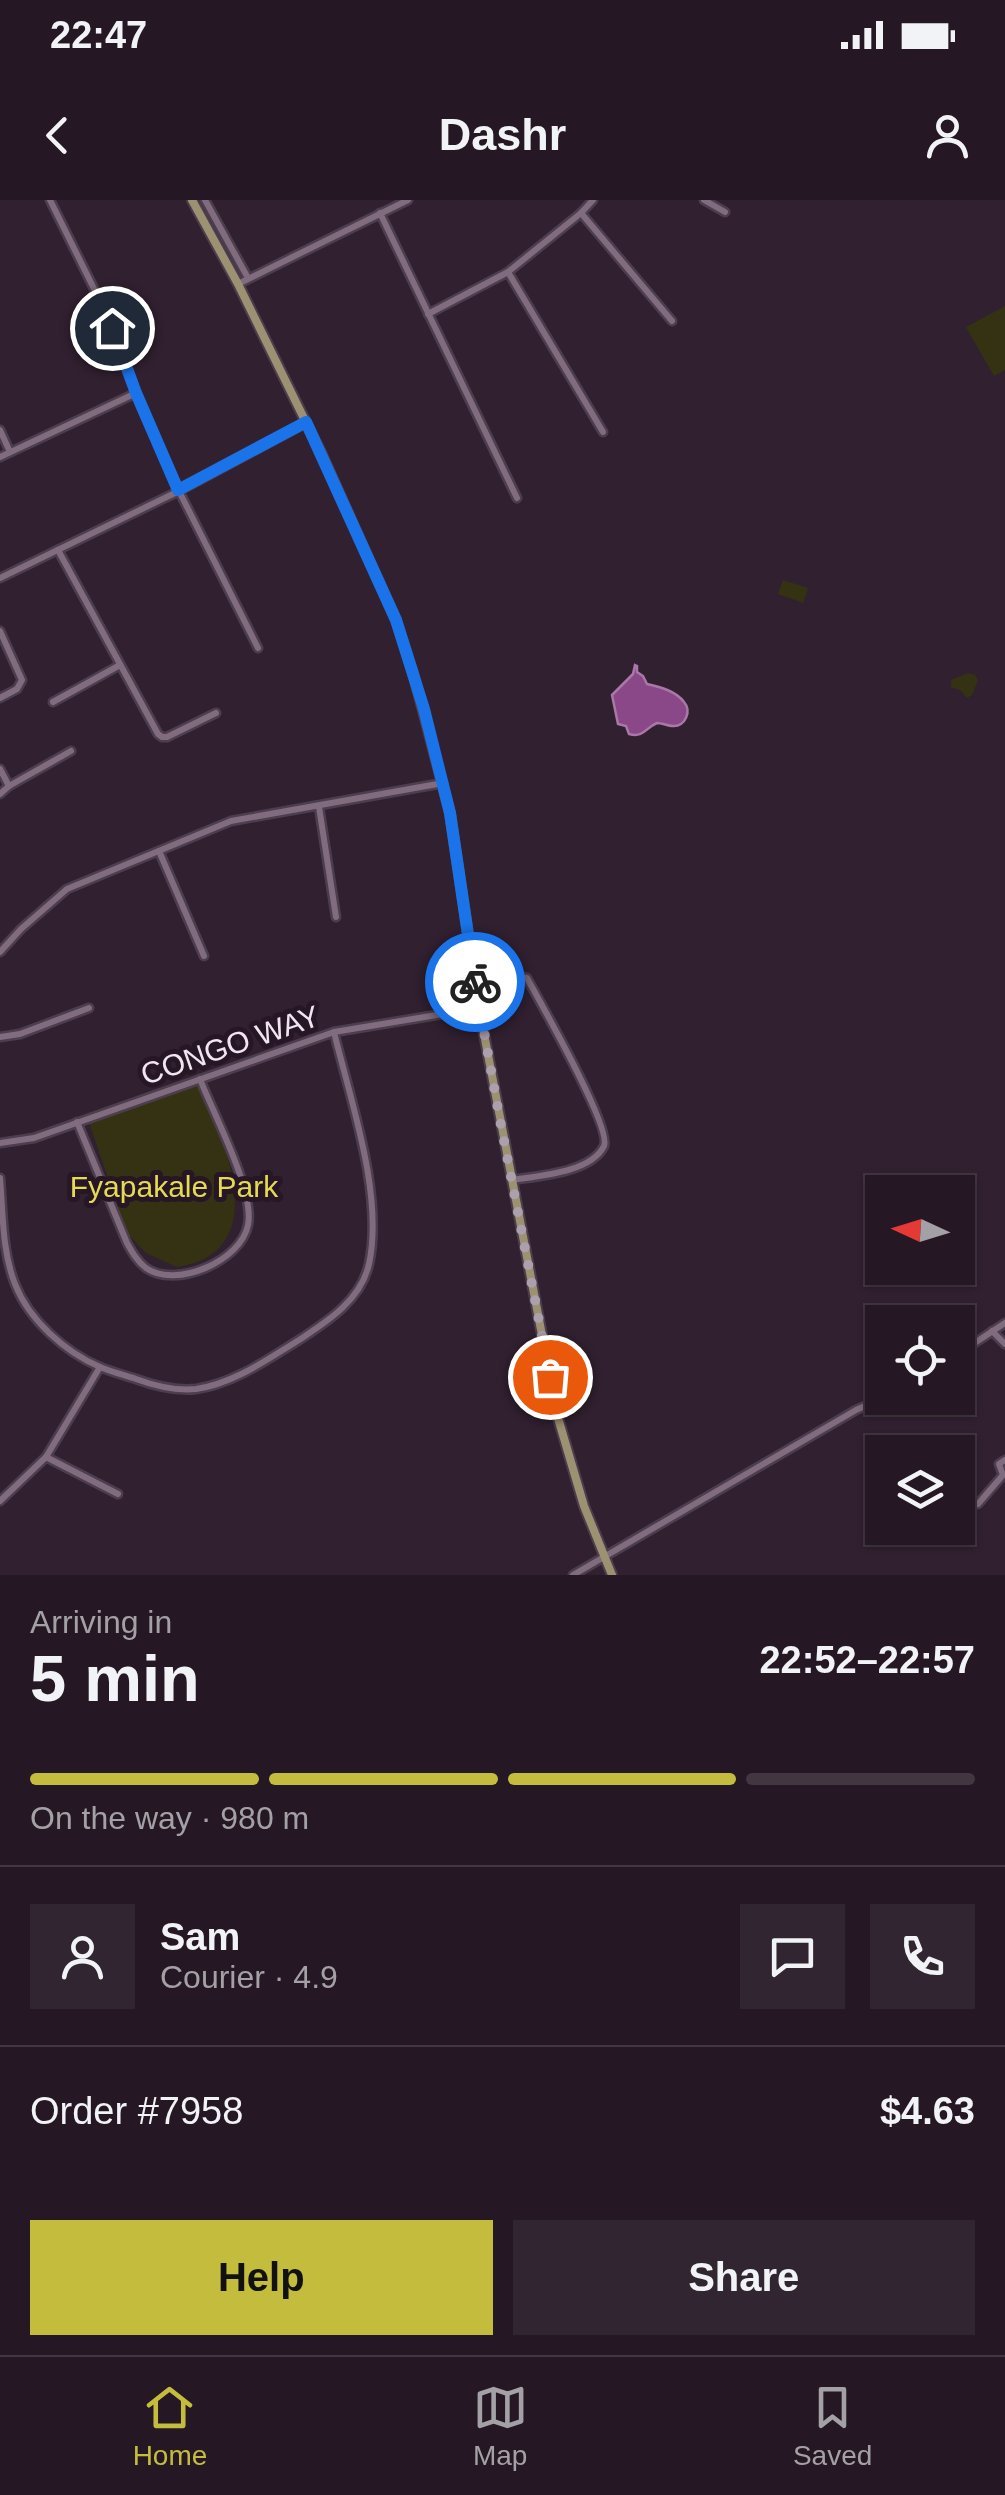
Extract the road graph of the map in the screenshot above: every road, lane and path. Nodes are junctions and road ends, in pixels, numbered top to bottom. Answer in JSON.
{"nodes":[{"id":1,"x":50,"y":200,"type":"edge"},
{"id":2,"x":192,"y":200,"type":"edge"},
{"id":3,"x":205,"y":200,"type":"edge"},
{"id":4,"x":408,"y":200,"type":"edge"},
{"id":5,"x":593,"y":200,"type":"edge"},
{"id":6,"x":704,"y":200,"type":"edge"},
{"id":7,"x":725,"y":212,"type":"dead end"},
{"id":8,"x":380,"y":213,"type":"junction"},
{"id":9,"x":581,"y":214,"type":"junction"},
{"id":10,"x":508,"y":272,"type":"junction"},
{"id":11,"x":248,"y":278,"type":"junction"},
{"id":12,"x":238,"y":284,"type":"junction"},
{"id":13,"x":428,"y":314,"type":"junction"},
{"id":14,"x":672,"y":321,"type":"dead end"},
{"id":15,"x":136,"y":393,"type":"junction"},
{"id":16,"x":306,"y":422,"type":"junction"},
{"id":17,"x":0,"y":430,"type":"edge"},
{"id":18,"x":603,"y":432,"type":"dead end"},
{"id":19,"x":10,"y":452,"type":"junction"},
{"id":20,"x":0,"y":457,"type":"edge"},
{"id":21,"x":178,"y":490,"type":"junction"},
{"id":22,"x":517,"y":498,"type":"dead end"},
{"id":23,"x":58,"y":550,"type":"junction"},
{"id":24,"x":0,"y":578,"type":"edge"},
{"id":25,"x":0,"y":631,"type":"edge"},
{"id":26,"x":258,"y":648,"type":"dead end"},
{"id":27,"x":120,"y":664,"type":"junction"},
{"id":28,"x":0,"y":698,"type":"edge"},
{"id":29,"x":53,"y":702,"type":"dead end"},
{"id":30,"x":216,"y":713,"type":"dead end"},
{"id":31,"x":71,"y":751,"type":"dead end"},
{"id":32,"x":0,"y":770,"type":"edge"},
{"id":33,"x":444,"y":783,"type":"junction"},
{"id":34,"x":10,"y":786,"type":"junction"},
{"id":35,"x":0,"y":794,"type":"edge"},
{"id":36,"x":320,"y":806,"type":"junction"},
{"id":37,"x":159,"y":851,"type":"junction"},
{"id":38,"x":336,"y":916,"type":"dead end"},
{"id":39,"x":0,"y":952,"type":"edge"},
{"id":40,"x":204,"y":956,"type":"dead end"},
{"id":41,"x":475,"y":980,"type":"junction"},
{"id":42,"x":89,"y":1008,"type":"dead end"},
{"id":43,"x":479,"y":1008,"type":"junction"},
{"id":44,"x":334,"y":1032,"type":"junction"},
{"id":45,"x":0,"y":1037,"type":"edge"},
{"id":46,"x":200,"y":1078,"type":"junction"},
{"id":47,"x":77,"y":1122,"type":"junction"},
{"id":48,"x":0,"y":1143,"type":"edge"},
{"id":49,"x":0,"y":1178,"type":"edge"},
{"id":50,"x":512,"y":1180,"type":"junction"},
{"id":51,"x":1005,"y":1324,"type":"edge"},
{"id":52,"x":992,"y":1331,"type":"junction"},
{"id":53,"x":975,"y":1342,"type":"edge"},
{"id":54,"x":1005,"y":1344,"type":"edge"},
{"id":55,"x":100,"y":1367,"type":"junction"},
{"id":56,"x":865,"y":1406,"type":"edge"},
{"id":57,"x":46,"y":1457,"type":"junction"},
{"id":58,"x":1005,"y":1460,"type":"edge"},
{"id":59,"x":118,"y":1494,"type":"dead end"},
{"id":60,"x":0,"y":1501,"type":"edge"},
{"id":61,"x":978,"y":1504,"type":"dead end"},
{"id":62,"x":604,"y":1558,"type":"junction"},
{"id":63,"x":573,"y":1575,"type":"edge"},
{"id":64,"x":612,"y":1575,"type":"edge"}],
"edges":[{"from":1,"to":15,"type":"street"},
{"from":2,"to":12,"type":"main road"},
{"from":3,"to":11,"type":"street"},
{"from":4,"to":8,"type":"street"},
{"from":5,"to":9,"type":"street"},
{"from":6,"to":7,"type":"street"},
{"from":8,"to":11,"type":"street"},
{"from":8,"to":13,"type":"street"},
{"from":9,"to":10,"type":"street"},
{"from":9,"to":14,"type":"street"},
{"from":10,"to":13,"type":"street"},
{"from":10,"to":18,"type":"street"},
{"from":11,"to":12,"type":"street"},
{"from":12,"to":16,"type":"main road"},
{"from":13,"to":22,"type":"street"},
{"from":15,"to":19,"type":"street"},
{"from":15,"to":21,"type":"street"},
{"from":16,"to":21,"type":"street"},
{"from":16,"to":33,"type":"main road"},
{"from":17,"to":19,"type":"street"},
{"from":19,"to":20,"type":"street"},
{"from":21,"to":23,"type":"street"},
{"from":21,"to":26,"type":"street"},
{"from":23,"to":24,"type":"street"},
{"from":23,"to":27,"type":"street"},
{"from":25,"to":28,"type":"street"},
{"from":27,"to":29,"type":"street"},
{"from":27,"to":30,"type":"street"},
{"from":31,"to":34,"type":"street"},
{"from":32,"to":34,"type":"street"},
{"from":33,"to":36,"type":"street"},
{"from":33,"to":41,"type":"main road"},
{"from":34,"to":35,"type":"street"},
{"from":36,"to":37,"type":"street"},
{"from":36,"to":38,"type":"street"},
{"from":37,"to":39,"type":"street"},
{"from":37,"to":40,"type":"street"},
{"from":41,"to":43,"type":"main road"},
{"from":41,"to":50,"type":"street"},
{"from":42,"to":45,"type":"street"},
{"from":43,"to":44,"type":"street","name":"CONGO WAY"},
{"from":43,"to":50,"type":"main road"},
{"from":44,"to":46,"type":"street","name":"CONGO WAY"},
{"from":44,"to":55,"type":"street"},
{"from":46,"to":47,"type":"street","name":"CONGO WAY"},
{"from":46,"to":47,"type":"street"},
{"from":47,"to":48,"type":"street","name":"CONGO WAY"},
{"from":49,"to":55,"type":"street"},
{"from":50,"to":62,"type":"main road"},
{"from":51,"to":52,"type":"street"},
{"from":52,"to":53,"type":"street"},
{"from":52,"to":54,"type":"street"},
{"from":55,"to":57,"type":"street"},
{"from":56,"to":62,"type":"street"},
{"from":57,"to":59,"type":"street"},
{"from":57,"to":60,"type":"street"},
{"from":58,"to":61,"type":"street"},
{"from":62,"to":63,"type":"street"},
{"from":62,"to":64,"type":"main road"}]}
